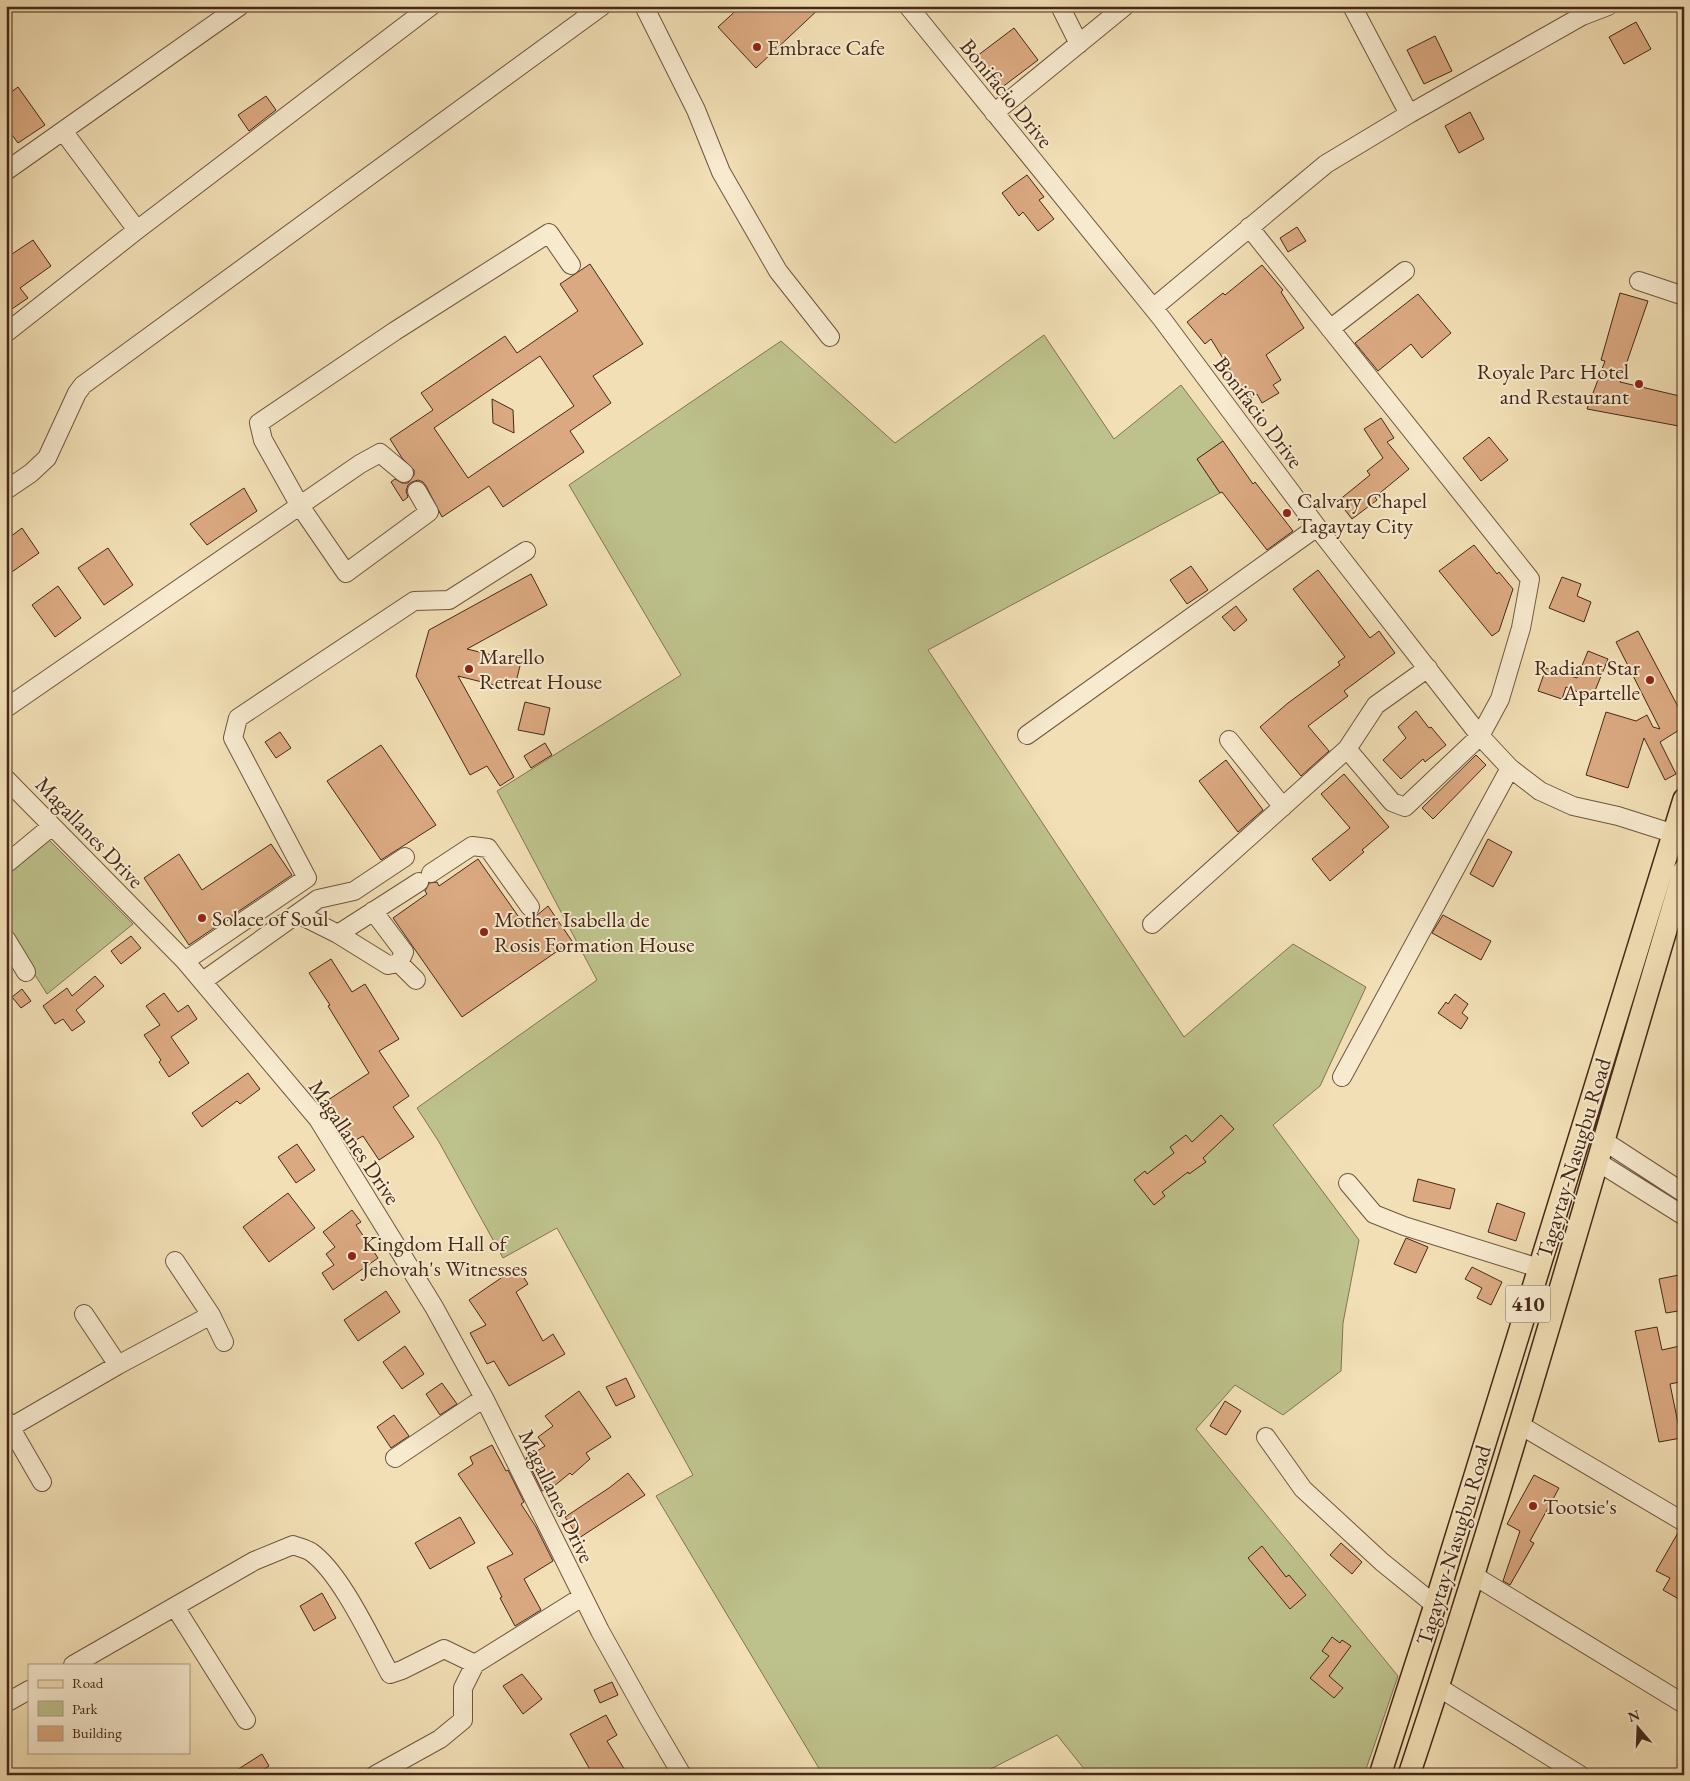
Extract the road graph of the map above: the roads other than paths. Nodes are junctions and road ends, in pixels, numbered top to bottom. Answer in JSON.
{"nodes":[{"id":1,"x":240,"y":6,"type":"edge"},
{"id":2,"x":432,"y":6,"type":"edge"},
{"id":3,"x":602,"y":6,"type":"edge"},
{"id":4,"x":644,"y":6,"type":"edge"},
{"id":5,"x":908,"y":6,"type":"edge"},
{"id":6,"x":1060,"y":6,"type":"edge"},
{"id":7,"x":1125,"y":6,"type":"edge"},
{"id":8,"x":1352,"y":6,"type":"edge"},
{"id":9,"x":1608,"y":6,"type":"edge"},
{"id":10,"x":1079,"y":44,"type":"junction"},
{"id":11,"x":994,"y":114,"type":"junction"},
{"id":12,"x":1409,"y":114,"type":"junction"},
{"id":13,"x":63,"y":131,"type":"junction"},
{"id":14,"x":6,"y":171,"type":"edge"},
{"id":15,"x":1249,"y":227,"type":"junction"},
{"id":16,"x":137,"y":230,"type":"junction"},
{"id":17,"x":571,"y":266,"type":"dead end"},
{"id":18,"x":1405,"y":271,"type":"dead end"},
{"id":19,"x":1639,"y":281,"type":"dead end"},
{"id":20,"x":1684,"y":296,"type":"edge"},
{"id":21,"x":1152,"y":308,"type":"junction"},
{"id":22,"x":1330,"y":329,"type":"junction"},
{"id":23,"x":6,"y":333,"type":"edge"},
{"id":24,"x":830,"y":337,"type":"dead end"},
{"id":25,"x":404,"y":473,"type":"dead end"},
{"id":26,"x":6,"y":490,"type":"edge"},
{"id":27,"x":416,"y":491,"type":"dead end"},
{"id":28,"x":300,"y":506,"type":"junction"},
{"id":29,"x":1317,"y":527,"type":"junction"},
{"id":30,"x":526,"y":551,"type":"dead end"},
{"id":31,"x":1428,"y":668,"type":"junction"},
{"id":32,"x":6,"y":708,"type":"edge"},
{"id":33,"x":1027,"y":736,"type":"dead end"},
{"id":34,"x":1480,"y":736,"type":"junction"},
{"id":35,"x":1229,"y":740,"type":"dead end"},
{"id":36,"x":1347,"y":749,"type":"junction"},
{"id":37,"x":1510,"y":768,"type":"junction"},
{"id":38,"x":6,"y":779,"type":"edge"},
{"id":39,"x":1684,"y":799,"type":"edge"},
{"id":40,"x":1283,"y":807,"type":"junction"},
{"id":41,"x":52,"y":826,"type":"junction"},
{"id":42,"x":1678,"y":835,"type":"edge"},
{"id":43,"x":404,"y":858,"type":"dead end"},
{"id":44,"x":6,"y":864,"type":"edge"},
{"id":45,"x":1684,"y":870,"type":"edge"},
{"id":46,"x":530,"y":907,"type":"dead end"},
{"id":47,"x":374,"y":912,"type":"junction"},
{"id":48,"x":298,"y":914,"type":"junction"},
{"id":49,"x":1152,"y":924,"type":"dead end"},
{"id":50,"x":338,"y":934,"type":"junction"},
{"id":51,"x":6,"y":939,"type":"edge"},
{"id":52,"x":185,"y":961,"type":"junction"},
{"id":53,"x":399,"y":963,"type":"junction"},
{"id":54,"x":26,"y":972,"type":"dead end"},
{"id":55,"x":416,"y":980,"type":"dead end"},
{"id":56,"x":203,"y":981,"type":"junction"},
{"id":57,"x":1342,"y":1077,"type":"dead end"},
{"id":58,"x":1604,"y":1141,"type":"junction"},
{"id":59,"x":1598,"y":1162,"type":"junction"},
{"id":60,"x":1348,"y":1183,"type":"dead end"},
{"id":61,"x":1684,"y":1193,"type":"edge"},
{"id":62,"x":1684,"y":1216,"type":"edge"},
{"id":63,"x":175,"y":1261,"type":"dead end"},
{"id":64,"x":1539,"y":1268,"type":"junction"},
{"id":65,"x":84,"y":1314,"type":"dead end"},
{"id":66,"x":211,"y":1315,"type":"junction"},
{"id":67,"x":224,"y":1342,"type":"dead end"},
{"id":68,"x":118,"y":1365,"type":"junction"},
{"id":69,"x":484,"y":1398,"type":"junction"},
{"id":70,"x":1520,"y":1425,"type":"junction"},
{"id":71,"x":8,"y":1426,"type":"edge"},
{"id":72,"x":1266,"y":1437,"type":"dead end"},
{"id":73,"x":394,"y":1458,"type":"dead end"},
{"id":74,"x":42,"y":1482,"type":"dead end"},
{"id":75,"x":1684,"y":1522,"type":"edge"},
{"id":76,"x":1473,"y":1574,"type":"junction"},
{"id":77,"x":582,"y":1598,"type":"junction"},
{"id":78,"x":1435,"y":1605,"type":"junction"},
{"id":79,"x":175,"y":1606,"type":"junction"},
{"id":80,"x":75,"y":1664,"type":"edge"},
{"id":81,"x":475,"y":1664,"type":"junction"},
{"id":82,"x":1438,"y":1687,"type":"junction"},
{"id":83,"x":28,"y":1691,"type":"edge"},
{"id":84,"x":6,"y":1703,"type":"edge"},
{"id":85,"x":1684,"y":1704,"type":"edge"},
{"id":86,"x":246,"y":1720,"type":"dead end"},
{"id":87,"x":375,"y":1775,"type":"edge"},
{"id":88,"x":682,"y":1775,"type":"edge"},
{"id":89,"x":1380,"y":1775,"type":"edge"},
{"id":90,"x":1409,"y":1775,"type":"edge"},
{"id":91,"x":1580,"y":1775,"type":"edge"}],
"edges":[{"from":1,"to":13,"type":"street"},
{"from":2,"to":16,"type":"street"},
{"from":3,"to":26,"type":"street"},
{"from":4,"to":24,"type":"street"},
{"from":5,"to":11,"type":"street","name":"Bonifacio Drive"},
{"from":6,"to":10,"type":"street"},
{"from":7,"to":10,"type":"street"},
{"from":8,"to":12,"type":"street"},
{"from":9,"to":12,"type":"street"},
{"from":10,"to":11,"type":"street"},
{"from":11,"to":21,"type":"street","name":"Bonifacio Drive"},
{"from":12,"to":15,"type":"street"},
{"from":13,"to":14,"type":"street"},
{"from":13,"to":16,"type":"street"},
{"from":15,"to":21,"type":"street"},
{"from":15,"to":22,"type":"street"},
{"from":16,"to":23,"type":"street"},
{"from":17,"to":28,"type":"street"},
{"from":18,"to":22,"type":"street"},
{"from":19,"to":20,"type":"street"},
{"from":21,"to":29,"type":"street","name":"Bonifacio Drive"},
{"from":22,"to":34,"type":"street"},
{"from":25,"to":28,"type":"street"},
{"from":27,"to":28,"type":"street"},
{"from":28,"to":32,"type":"street"},
{"from":29,"to":31,"type":"street","name":"Bonifacio Drive"},
{"from":29,"to":33,"type":"street"},
{"from":30,"to":52,"type":"street"},
{"from":31,"to":34,"type":"street","name":"Bonifacio Drive"},
{"from":31,"to":36,"type":"street"},
{"from":34,"to":36,"type":"street"},
{"from":34,"to":37,"type":"street","name":"Bonifacio Drive"},
{"from":35,"to":40,"type":"street"},
{"from":36,"to":40,"type":"street"},
{"from":37,"to":42,"type":"street","name":"Bonifacio Drive"},
{"from":37,"to":57,"type":"street"},
{"from":38,"to":41,"type":"street","name":"Magallanes Drive"},
{"from":39,"to":42,"type":"main road","name":"Tagaytay-Nasugbu Road","number":"410"},
{"from":40,"to":49,"type":"street"},
{"from":41,"to":44,"type":"street"},
{"from":41,"to":52,"type":"street","name":"Magallanes Drive"},
{"from":42,"to":64,"type":"main road","name":"Tagaytay-Nasugbu Road","number":"410"},
{"from":43,"to":48,"type":"street"},
{"from":45,"to":58,"type":"main road","name":"Tagaytay-Nasugbu Road","number":"410"},
{"from":46,"to":47,"type":"street"},
{"from":47,"to":50,"type":"street"},
{"from":47,"to":53,"type":"street"},
{"from":48,"to":50,"type":"street"},
{"from":48,"to":56,"type":"street"},
{"from":50,"to":53,"type":"street"},
{"from":51,"to":54,"type":"street"},
{"from":52,"to":56,"type":"street","name":"Magallanes Drive"},
{"from":53,"to":55,"type":"street"},
{"from":56,"to":69,"type":"street","name":"Magallanes Drive"},
{"from":58,"to":59,"type":"main road","name":"Tagaytay-Nasugbu Road","number":"410"},
{"from":58,"to":61,"type":"street"},
{"from":59,"to":62,"type":"street"},
{"from":59,"to":70,"type":"main road","name":"Tagaytay-Nasugbu Road","number":"410"},
{"from":60,"to":64,"type":"street"},
{"from":63,"to":66,"type":"street"},
{"from":64,"to":78,"type":"main road","name":"Tagaytay-Nasugbu Road","number":"410"},
{"from":65,"to":68,"type":"street"},
{"from":66,"to":67,"type":"street"},
{"from":66,"to":68,"type":"street"},
{"from":68,"to":71,"type":"street"},
{"from":69,"to":73,"type":"street"},
{"from":69,"to":77,"type":"street","name":"Magallanes Drive"},
{"from":70,"to":75,"type":"street"},
{"from":70,"to":76,"type":"main road","name":"Tagaytay-Nasugbu Road","number":"410"},
{"from":71,"to":74,"type":"street"},
{"from":72,"to":78,"type":"street"},
{"from":76,"to":82,"type":"main road","name":"Tagaytay-Nasugbu Road","number":"410"},
{"from":76,"to":85,"type":"street"},
{"from":77,"to":81,"type":"street"},
{"from":77,"to":88,"type":"street","name":"Magallanes Drive"},
{"from":78,"to":89,"type":"main road","name":"Tagaytay-Nasugbu Road","number":"410"},
{"from":79,"to":80,"type":"street"},
{"from":79,"to":81,"type":"street"},
{"from":79,"to":86,"type":"street"},
{"from":81,"to":87,"type":"street"},
{"from":82,"to":90,"type":"main road","name":"Tagaytay-Nasugbu Road","number":"410"},
{"from":82,"to":91,"type":"street"},
{"from":83,"to":84,"type":"street"}]}
